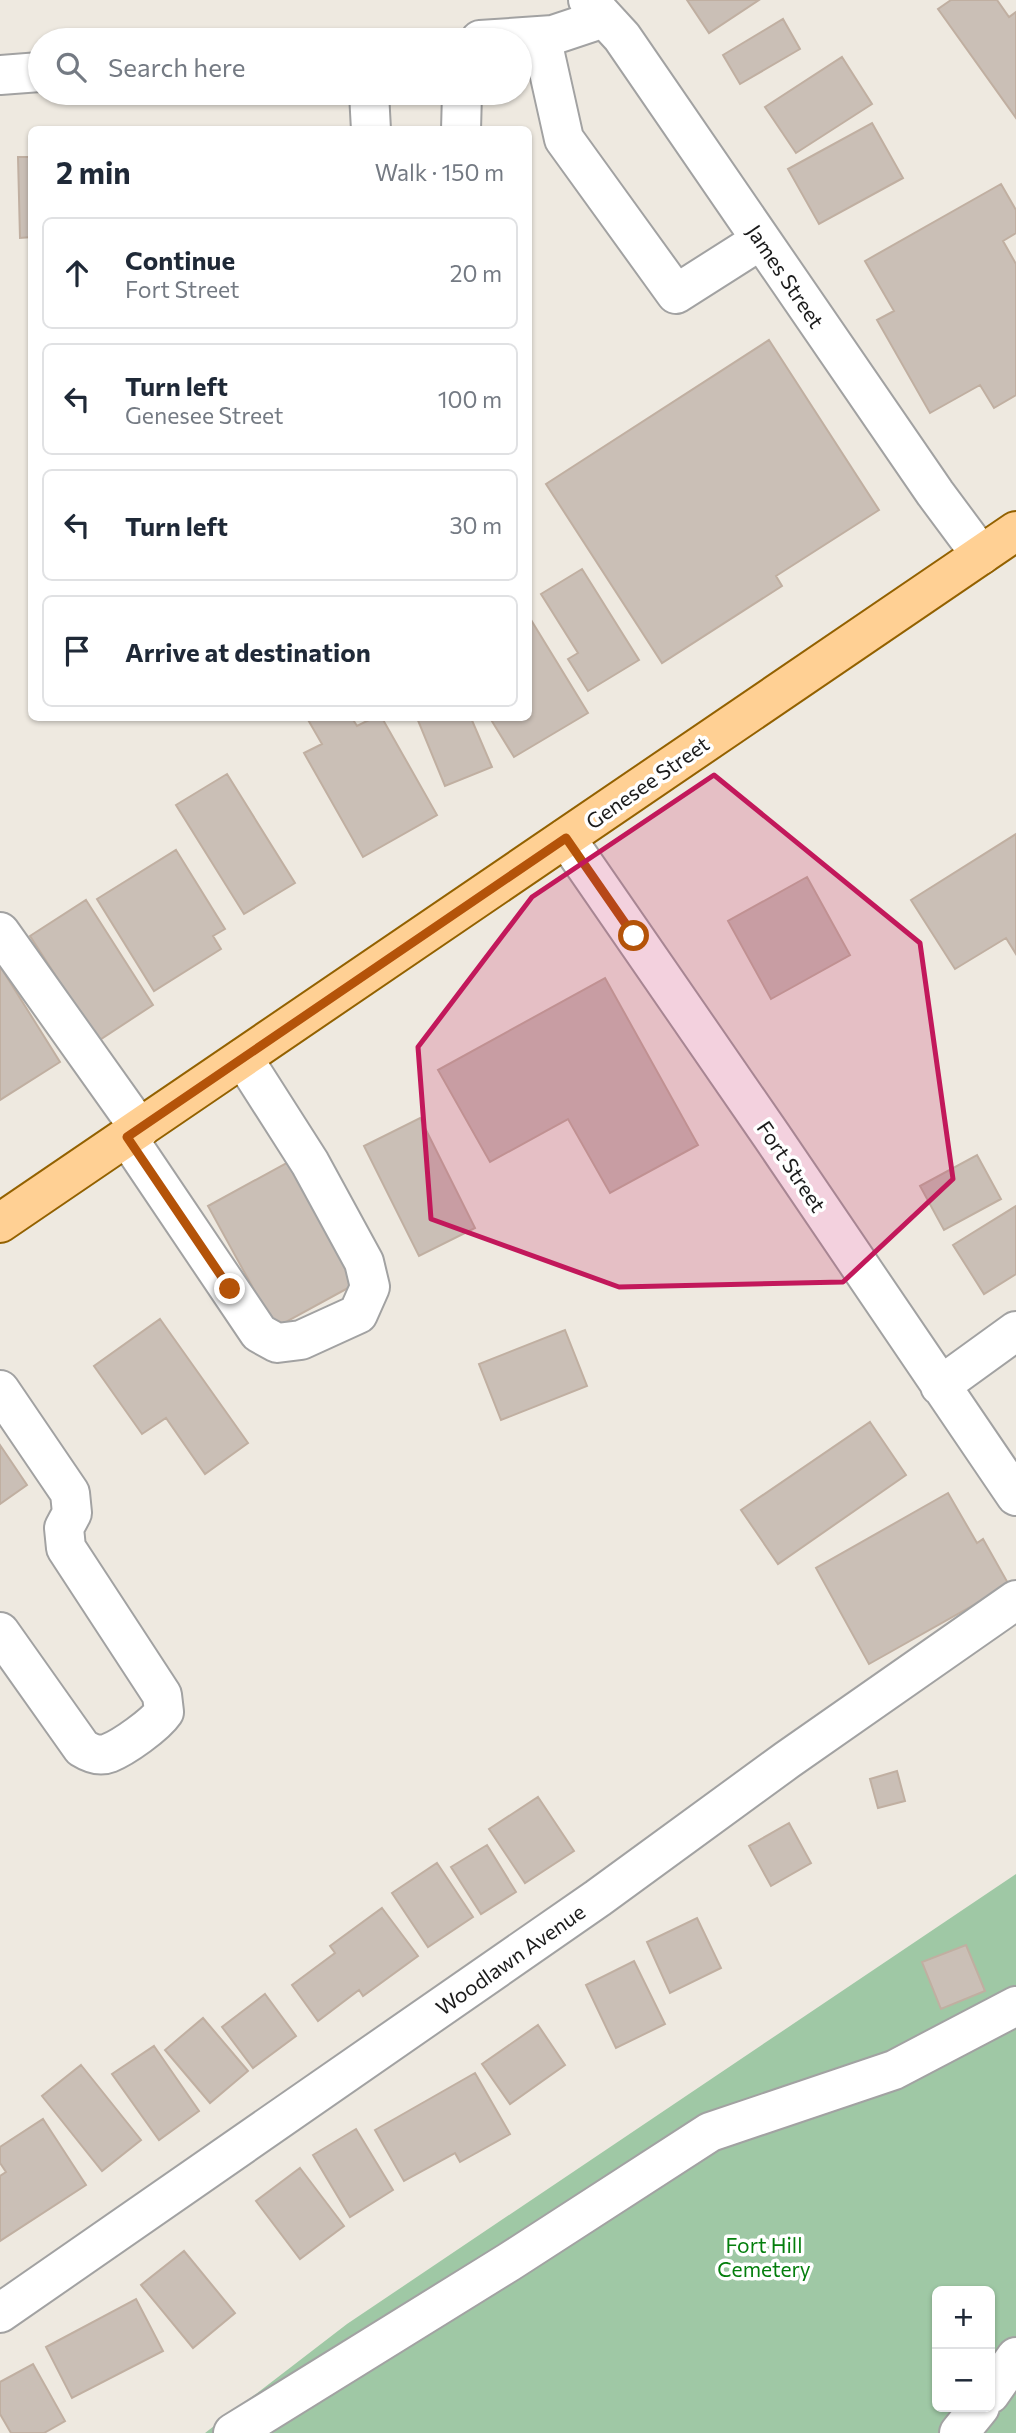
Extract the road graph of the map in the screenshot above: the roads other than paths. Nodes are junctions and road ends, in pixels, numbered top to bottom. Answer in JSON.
{"nodes":[{"id":1,"x":596,"y":9,"type":"edge"},
{"id":2,"x":541,"y":36,"type":"junction"},
{"id":3,"x":532,"y":37,"type":"edge"},
{"id":4,"x":28,"y":73,"type":"edge"},
{"id":5,"x":0,"y":75,"type":"edge"},
{"id":6,"x":370,"y":105,"type":"edge"},
{"id":7,"x":462,"y":105,"type":"edge"},
{"id":8,"x":371,"y":126,"type":"edge"},
{"id":9,"x":461,"y":126,"type":"edge"},
{"id":10,"x":761,"y":240,"type":"junction"},
{"id":11,"x":1016,"y":531,"type":"edge"},
{"id":12,"x":981,"y":555,"type":"junction"},
{"id":13,"x":566,"y":838,"type":"junction"},
{"id":14,"x":0,"y":932,"type":"edge"},
{"id":15,"x":243,"y":1058,"type":"junction"},
{"id":16,"x":133,"y":1133,"type":"junction"},
{"id":17,"x":0,"y":1223,"type":"edge"},
{"id":18,"x":1016,"y":1331,"type":"edge"},
{"id":19,"x":940,"y":1386,"type":"junction"},
{"id":20,"x":0,"y":1390,"type":"edge"},
{"id":21,"x":1016,"y":1496,"type":"edge"},
{"id":22,"x":1016,"y":1600,"type":"edge"},
{"id":23,"x":0,"y":1632,"type":"edge"},
{"id":24,"x":1016,"y":2006,"type":"edge"},
{"id":25,"x":0,"y":2313,"type":"edge"},
{"id":26,"x":1016,"y":2357,"type":"edge"},
{"id":27,"x":995,"y":2387,"type":"edge"},
{"id":28,"x":976,"y":2412,"type":"edge"},
{"id":29,"x":233,"y":2433,"type":"edge"},
{"id":30,"x":959,"y":2433,"type":"edge"}],
"edges":[{"from":1,"to":2,"type":"street"},
{"from":1,"to":10,"type":"street","name":"James Street"},
{"from":2,"to":3,"type":"street"},
{"from":2,"to":10,"type":"street"},
{"from":4,"to":5,"type":"street"},
{"from":6,"to":8,"type":"street"},
{"from":7,"to":9,"type":"street"},
{"from":10,"to":12,"type":"street","name":"James Street"},
{"from":11,"to":12,"type":"main road","name":"Genesee Street"},
{"from":12,"to":13,"type":"main road","name":"Genesee Street"},
{"from":13,"to":15,"type":"main road","name":"Genesee Street"},
{"from":13,"to":19,"type":"street","name":"Fort Street"},
{"from":14,"to":16,"type":"street"},
{"from":15,"to":16,"type":"main road","name":"Genesee Street"},
{"from":15,"to":16,"type":"street"},
{"from":16,"to":17,"type":"main road","name":"Genesee Street"},
{"from":18,"to":19,"type":"street"},
{"from":19,"to":21,"type":"street","name":"Fort Street"},
{"from":20,"to":23,"type":"street"},
{"from":22,"to":25,"type":"street","name":"Woodlawn Avenue"},
{"from":24,"to":29,"type":"street"},
{"from":26,"to":27,"type":"street"},
{"from":28,"to":30,"type":"street"}]}
